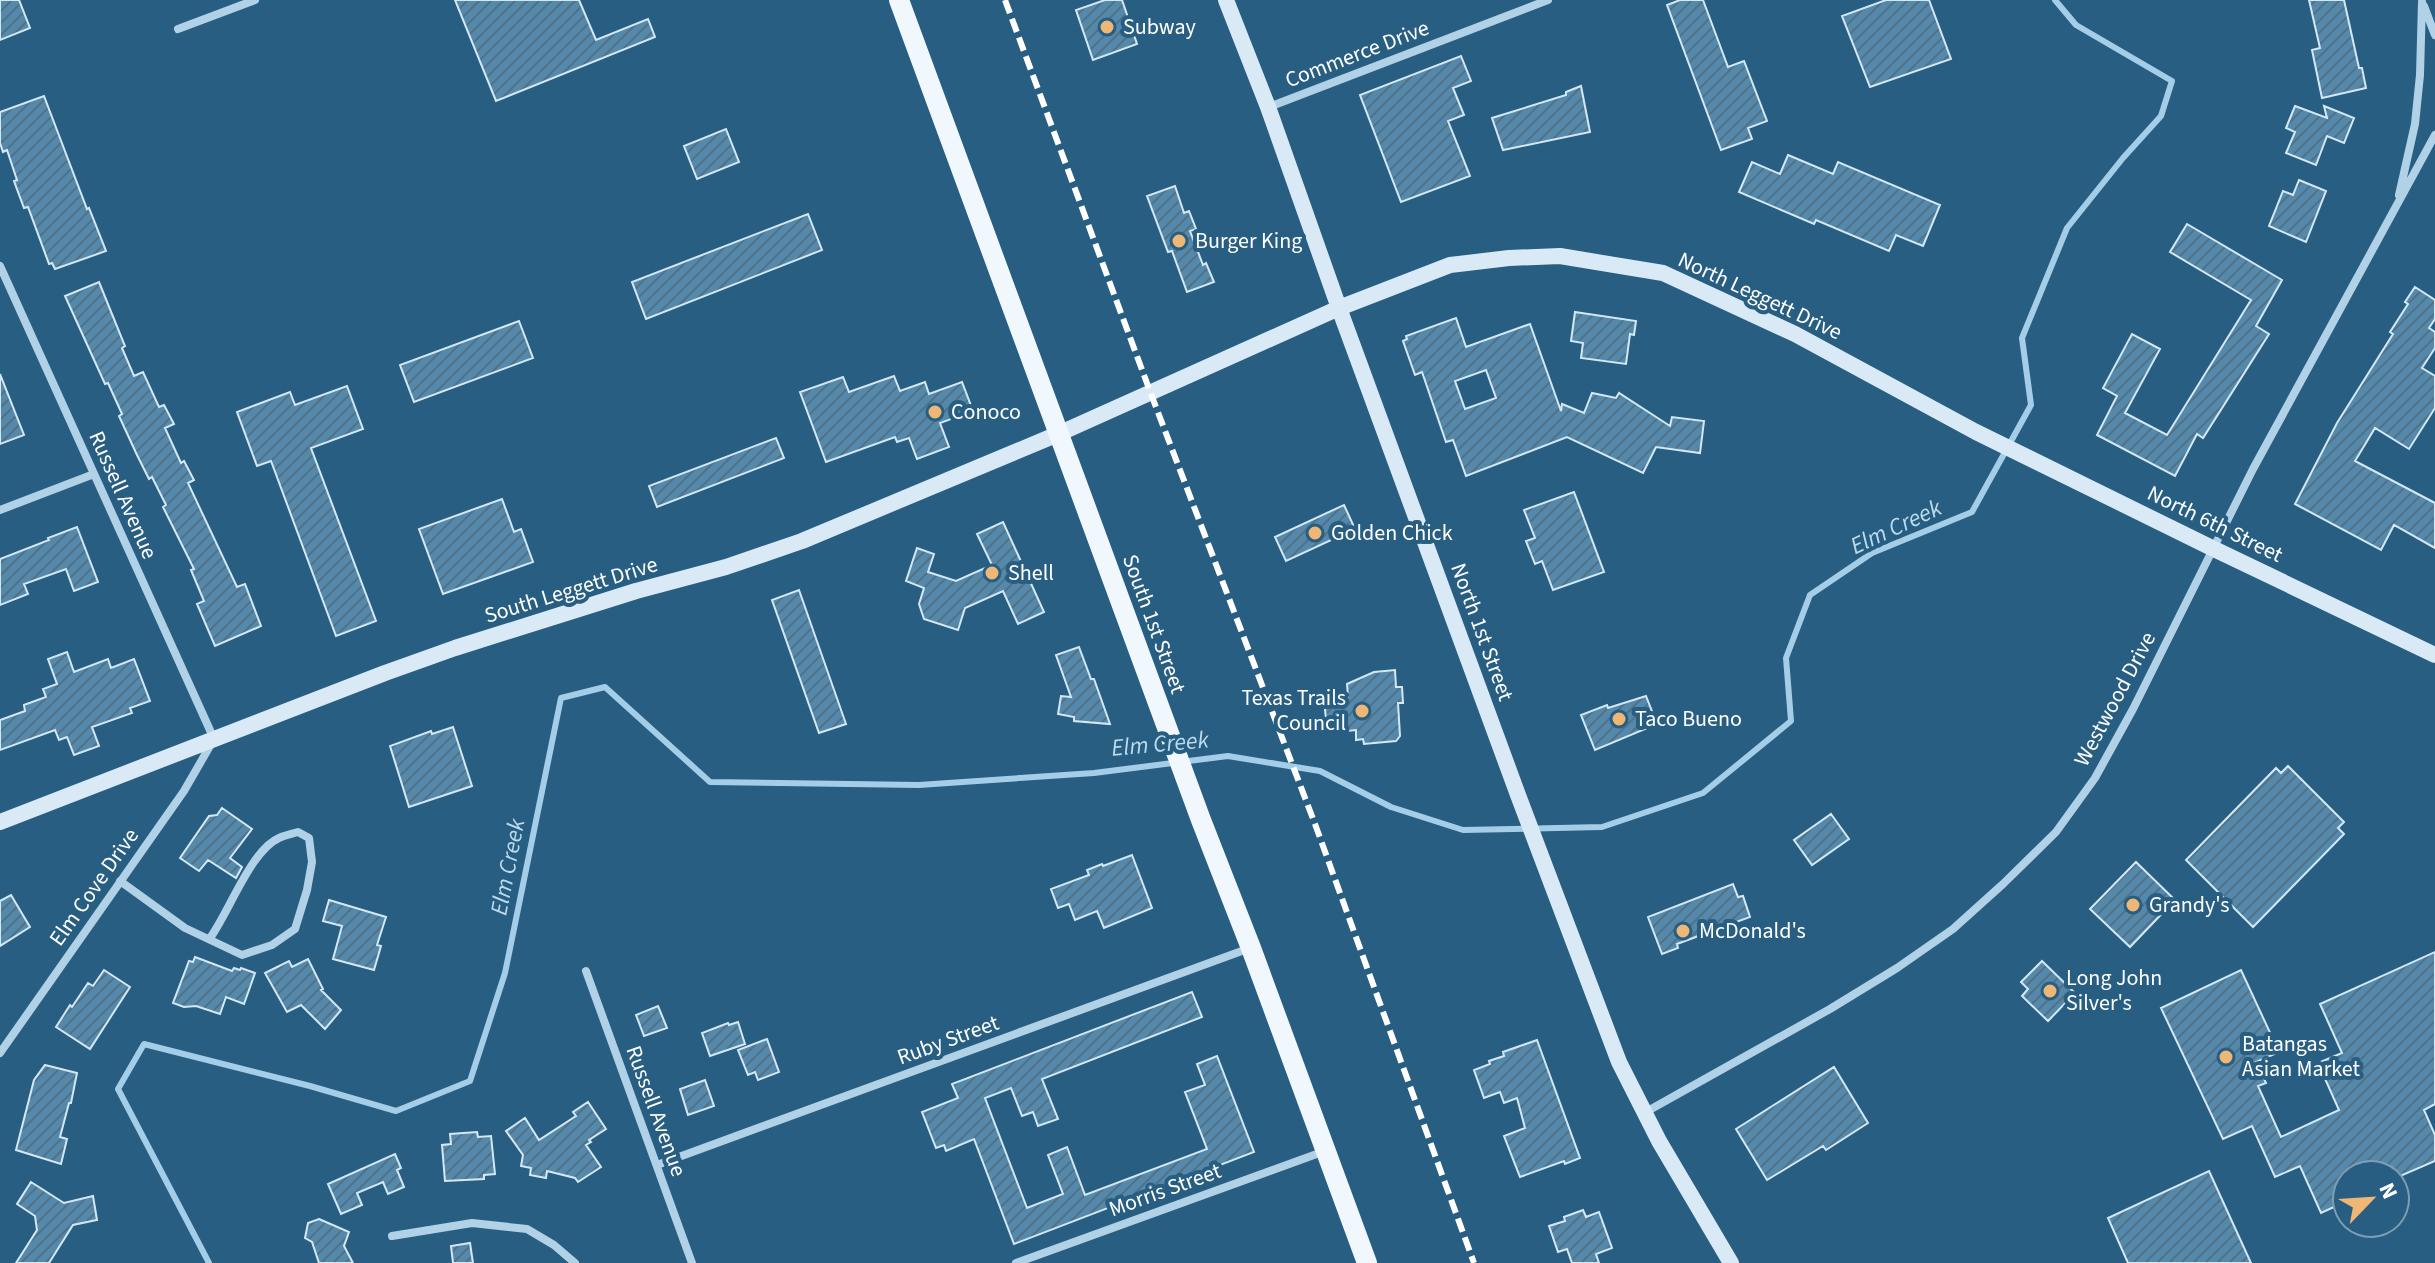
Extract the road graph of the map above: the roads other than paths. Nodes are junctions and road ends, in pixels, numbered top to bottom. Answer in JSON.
{"nodes":[{"id":1,"x":255,"y":0,"type":"edge"},
{"id":2,"x":899,"y":0,"type":"edge"},
{"id":3,"x":1226,"y":0,"type":"edge"},
{"id":4,"x":1548,"y":0,"type":"edge"},
{"id":5,"x":2422,"y":1,"type":"edge"},
{"id":6,"x":178,"y":29,"type":"dead end"},
{"id":7,"x":2435,"y":35,"type":"edge"},
{"id":8,"x":1268,"y":107,"type":"junction"},
{"id":9,"x":2435,"y":135,"type":"edge"},
{"id":10,"x":2396,"y":208,"type":"junction"},
{"id":11,"x":0,"y":266,"type":"edge"},
{"id":12,"x":1339,"y":308,"type":"junction"},
{"id":13,"x":1151,"y":394,"type":"joint"},
{"id":14,"x":1976,"y":432,"type":"joint"},
{"id":15,"x":1058,"y":434,"type":"junction"},
{"id":16,"x":94,"y":474,"type":"junction"},
{"id":17,"x":0,"y":510,"type":"edge"},
{"id":18,"x":2214,"y":549,"type":"junction"},
{"id":19,"x":2435,"y":655,"type":"edge"},
{"id":20,"x":214,"y":739,"type":"junction"},
{"id":21,"x":0,"y":822,"type":"edge"},
{"id":22,"x":120,"y":881,"type":"junction"},
{"id":23,"x":210,"y":938,"type":"junction"},
{"id":24,"x":1251,"y":948,"type":"junction"},
{"id":25,"x":586,"y":971,"type":"dead end"},
{"id":26,"x":0,"y":1053,"type":"edge"},
{"id":27,"x":1643,"y":1113,"type":"junction"},
{"id":28,"x":1325,"y":1150,"type":"junction"},
{"id":29,"x":657,"y":1165,"type":"junction"},
{"id":30,"x":392,"y":1236,"type":"dead end"},
{"id":31,"x":575,"y":1263,"type":"edge"},
{"id":32,"x":692,"y":1263,"type":"edge"},
{"id":33,"x":1016,"y":1263,"type":"edge"},
{"id":34,"x":1367,"y":1263,"type":"edge"},
{"id":35,"x":1731,"y":1263,"type":"edge"}],
"edges":[{"from":1,"to":6,"type":"street"},
{"from":2,"to":15,"type":"main road","name":"South 1st Street"},
{"from":3,"to":8,"type":"main road","name":"North 1st Street"},
{"from":4,"to":8,"type":"street","name":"Commerce Drive"},
{"from":5,"to":7,"type":"street"},
{"from":5,"to":10,"type":"street"},
{"from":8,"to":12,"type":"main road","name":"North 1st Street"},
{"from":9,"to":10,"type":"street","name":"Westwood Drive"},
{"from":10,"to":18,"type":"street","name":"Westwood Drive"},
{"from":11,"to":16,"type":"street","name":"Russell Avenue"},
{"from":12,"to":13,"type":"main road","name":"North Leggett Drive"},
{"from":12,"to":14,"type":"main road","name":"North Leggett Drive"},
{"from":12,"to":27,"type":"main road","name":"North 1st Street"},
{"from":13,"to":15,"type":"main road","name":"South Leggett Drive"},
{"from":14,"to":18,"type":"main road","name":"North 6th Street"},
{"from":15,"to":20,"type":"main road","name":"South Leggett Drive"},
{"from":15,"to":24,"type":"main road","name":"South 1st Street"},
{"from":16,"to":17,"type":"street"},
{"from":16,"to":20,"type":"street","name":"Russell Avenue"},
{"from":18,"to":19,"type":"main road","name":"North 6th Street"},
{"from":18,"to":27,"type":"street","name":"Westwood Drive"},
{"from":20,"to":21,"type":"main road","name":"South Leggett Drive"},
{"from":20,"to":22,"type":"street","name":"Elm Cove Drive"},
{"from":22,"to":23,"type":"street"},
{"from":22,"to":26,"type":"street","name":"Elm Cove Drive"},
{"from":23,"to":23,"type":"street"},
{"from":24,"to":28,"type":"main road","name":"South 1st Street"},
{"from":24,"to":29,"type":"street","name":"Ruby Street"},
{"from":25,"to":29,"type":"street","name":"Russell Avenue"},
{"from":27,"to":35,"type":"main road","name":"North 1st Street"},
{"from":28,"to":33,"type":"street","name":"Morris Street"},
{"from":28,"to":34,"type":"main road","name":"South 1st Street"},
{"from":29,"to":32,"type":"street","name":"Russell Avenue"},
{"from":30,"to":31,"type":"street"}]}
